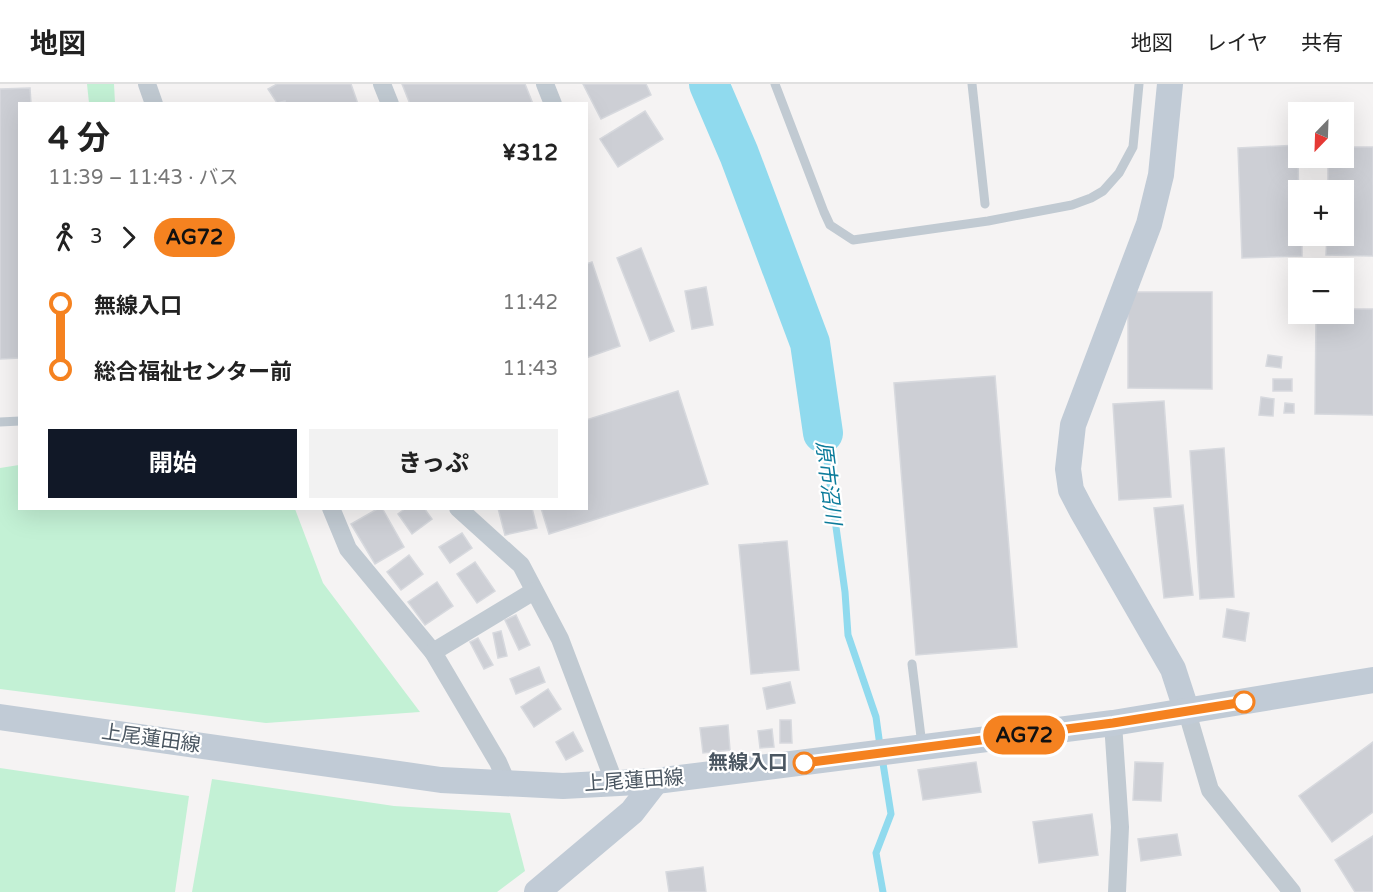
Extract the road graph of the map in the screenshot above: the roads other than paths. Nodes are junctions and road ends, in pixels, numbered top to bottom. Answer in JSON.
{"nodes":[{"id":1,"x":147,"y":84,"type":"edge"},
{"id":2,"x":382,"y":84,"type":"edge"},
{"id":3,"x":545,"y":84,"type":"edge"},
{"id":4,"x":775,"y":84,"type":"edge"},
{"id":5,"x":972,"y":84,"type":"edge"},
{"id":6,"x":1139,"y":84,"type":"edge"},
{"id":7,"x":1170,"y":84,"type":"edge"},
{"id":8,"x":153,"y":102,"type":"edge"},
{"id":9,"x":389,"y":102,"type":"edge"},
{"id":10,"x":552,"y":102,"type":"edge"},
{"id":11,"x":985,"y":204,"type":"dead end"},
{"id":12,"x":0,"y":422,"type":"edge"},
{"id":13,"x":18,"y":422,"type":"edge"},
{"id":14,"x":332,"y":510,"type":"edge"},
{"id":15,"x":460,"y":510,"type":"edge"},
{"id":16,"x":534,"y":591,"type":"junction"},
{"id":17,"x":433,"y":652,"type":"junction"},
{"id":18,"x":912,"y":664,"type":"dead end"},
{"id":19,"x":1373,"y":680,"type":"edge"},
{"id":20,"x":1187,"y":712,"type":"junction"},
{"id":21,"x":0,"y":717,"type":"edge"},
{"id":22,"x":1113,"y":723,"type":"junction"},
{"id":23,"x":910,"y":749,"type":"junction"},
{"id":24,"x":656,"y":781,"type":"junction"},
{"id":25,"x":615,"y":784,"type":"junction"},
{"id":26,"x":508,"y":785,"type":"junction"},
{"id":27,"x":540,"y":891,"type":"edge"},
{"id":28,"x":1117,"y":892,"type":"edge"},
{"id":29,"x":1292,"y":892,"type":"edge"}],
"edges":[{"from":1,"to":8,"type":"street"},
{"from":2,"to":9,"type":"street"},
{"from":3,"to":10,"type":"street"},
{"from":4,"to":6,"type":"lane"},
{"from":5,"to":11,"type":"lane"},
{"from":7,"to":20,"type":"main road"},
{"from":12,"to":13,"type":"lane"},
{"from":14,"to":17,"type":"street"},
{"from":15,"to":16,"type":"street"},
{"from":16,"to":17,"type":"street"},
{"from":16,"to":25,"type":"street"},
{"from":17,"to":26,"type":"street"},
{"from":18,"to":23,"type":"lane"},
{"from":19,"to":20,"type":"main road","name":"上尾蓮田線"},
{"from":20,"to":22,"type":"main road","name":"上尾蓮田線"},
{"from":20,"to":29,"type":"street"},
{"from":21,"to":26,"type":"main road","name":"上尾蓮田線"},
{"from":22,"to":23,"type":"main road","name":"上尾蓮田線"},
{"from":22,"to":28,"type":"street"},
{"from":23,"to":24,"type":"main road","name":"上尾蓮田線"},
{"from":24,"to":25,"type":"main road","name":"上尾蓮田線"},
{"from":24,"to":27,"type":"main road"},
{"from":25,"to":26,"type":"main road","name":"上尾蓮田線"}]}
